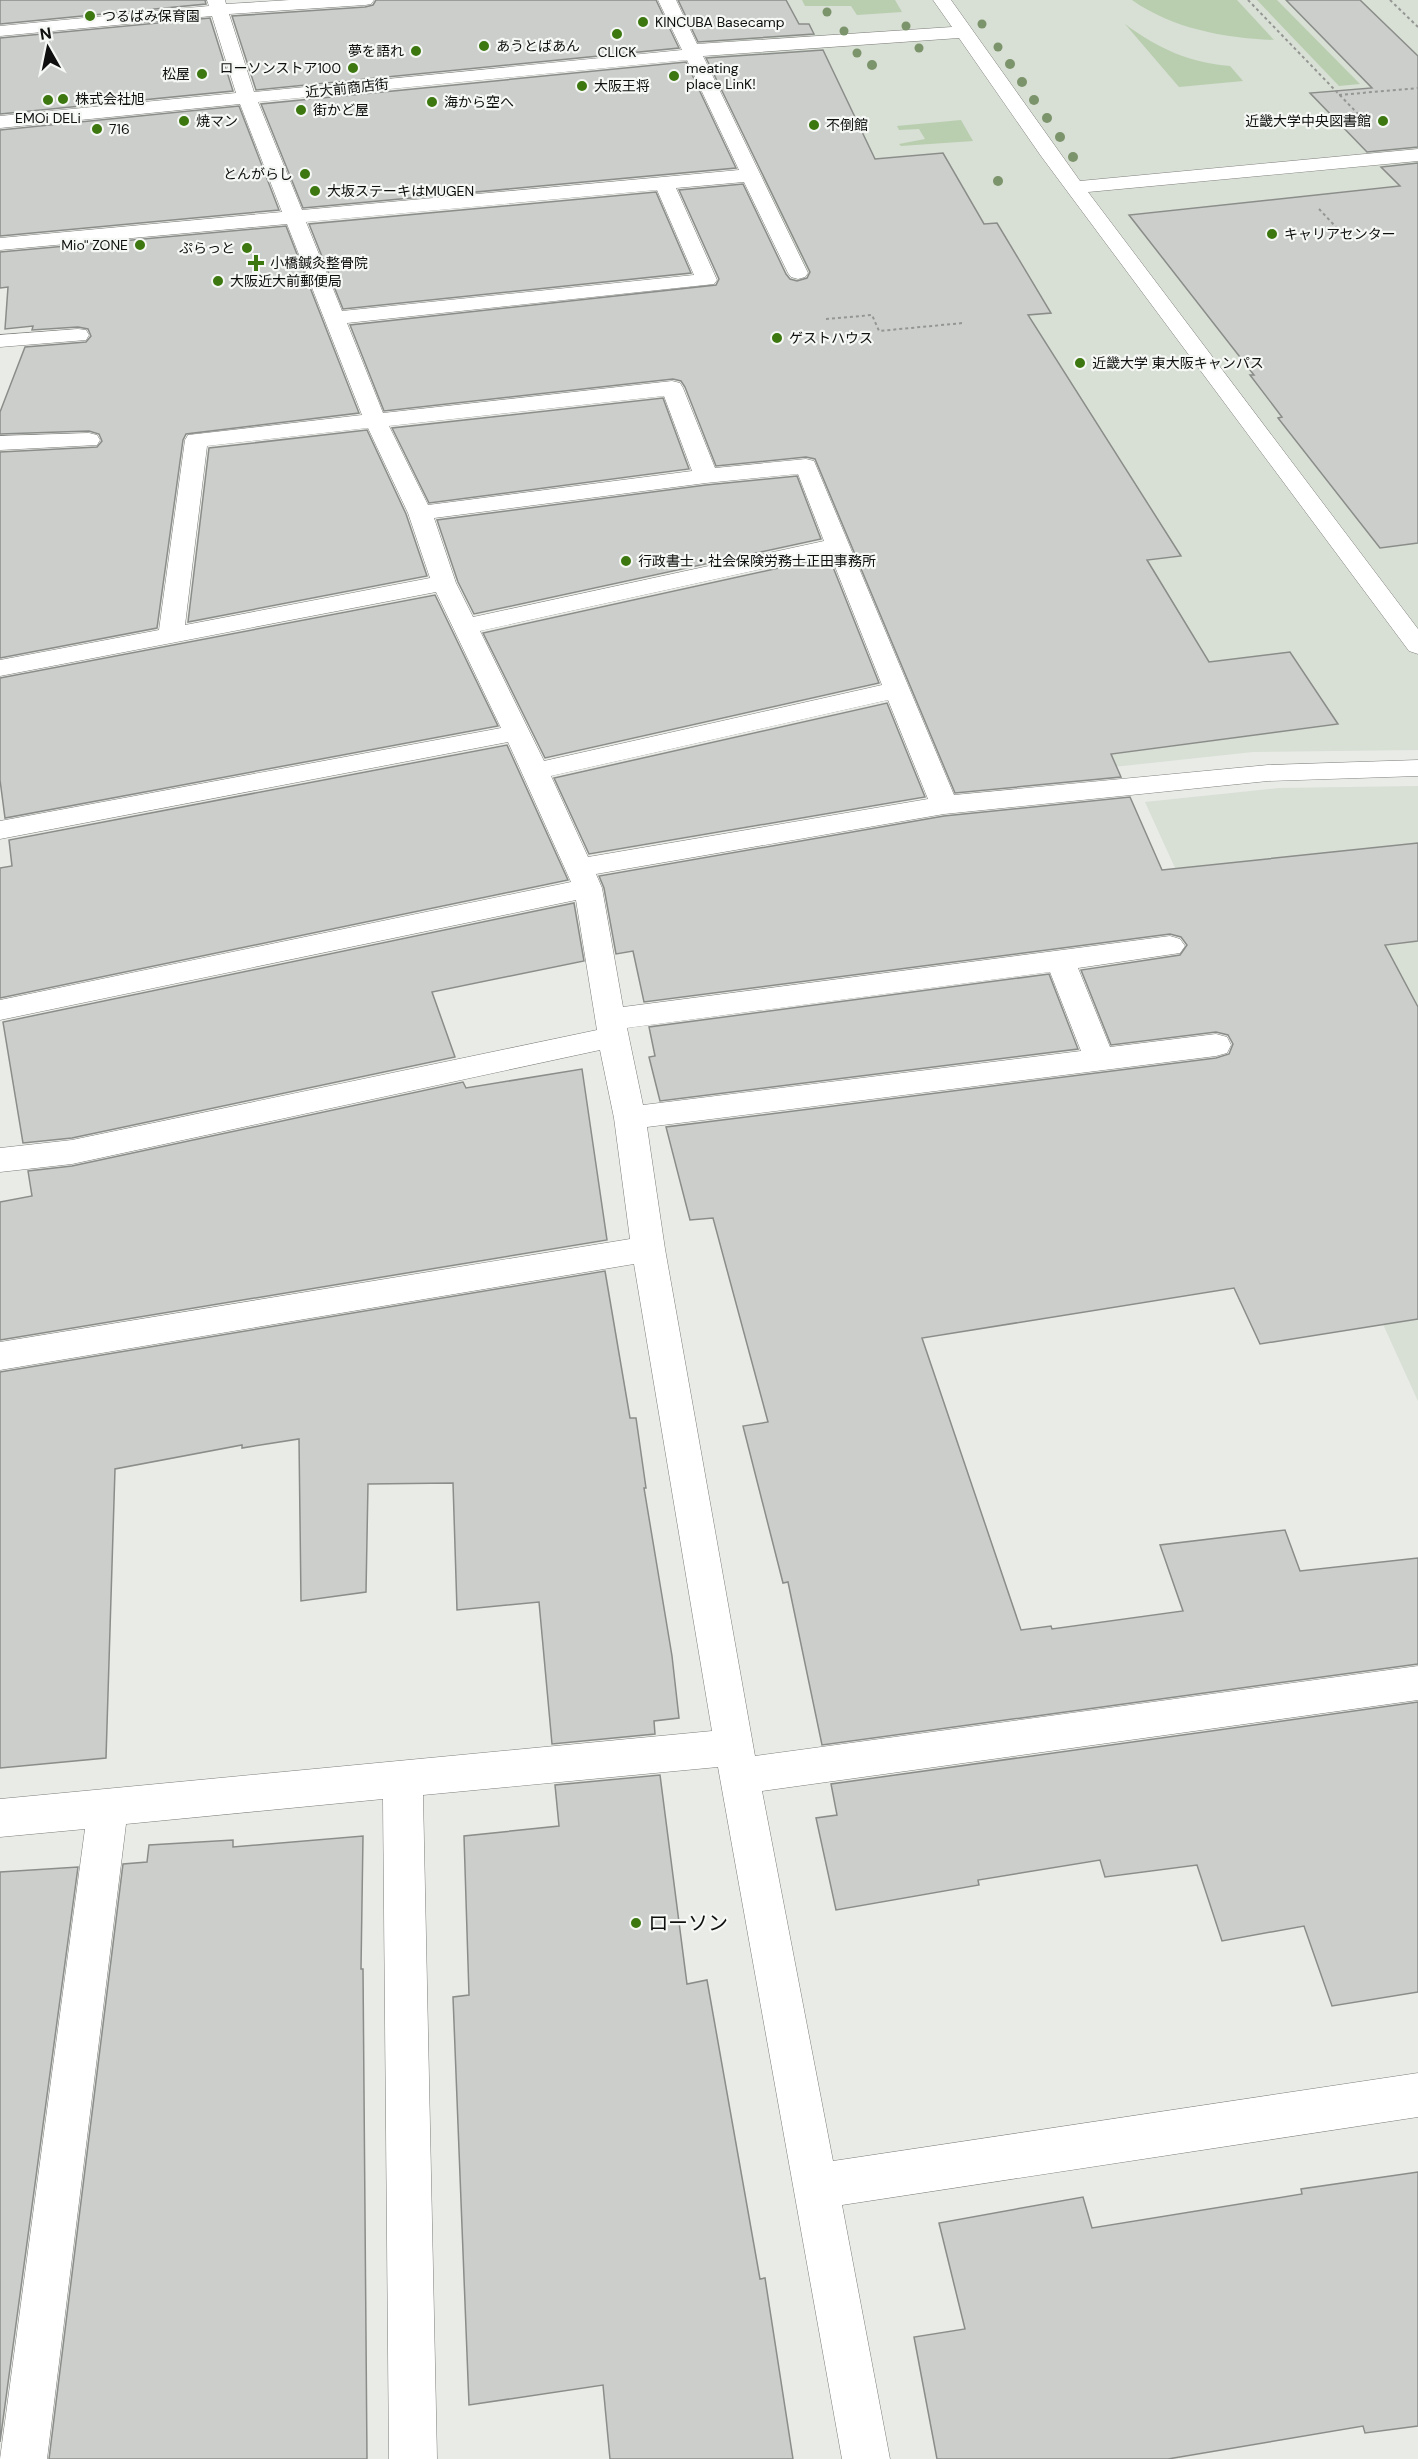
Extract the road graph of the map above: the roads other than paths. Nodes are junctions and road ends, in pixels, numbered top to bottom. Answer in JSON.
{"nodes":[{"id":1,"x":365,"y":0,"type":"edge"},
{"id":2,"x":667,"y":0,"type":"edge"},
{"id":3,"x":942,"y":0,"type":"edge"},
{"id":4,"x":218,"y":5,"type":"edge"},
{"id":5,"x":0,"y":31,"type":"edge"},
{"id":6,"x":963,"y":32,"type":"junction"},
{"id":7,"x":693,"y":52,"type":"junction"},
{"id":8,"x":247,"y":98,"type":"junction"},
{"id":9,"x":0,"y":122,"type":"edge"},
{"id":10,"x":1418,"y":155,"type":"edge"},
{"id":11,"x":752,"y":175,"type":"junction"},
{"id":12,"x":664,"y":184,"type":"junction"},
{"id":13,"x":1076,"y":187,"type":"junction"},
{"id":14,"x":296,"y":218,"type":"junction"},
{"id":15,"x":0,"y":244,"type":"edge"},
{"id":16,"x":798,"y":273,"type":"dead end"},
{"id":17,"x":336,"y":318,"type":"junction"},
{"id":18,"x":78,"y":335,"type":"dead end"},
{"id":19,"x":0,"y":341,"type":"edge"},
{"id":20,"x":375,"y":420,"type":"junction"},
{"id":21,"x":89,"y":440,"type":"dead end"},
{"id":22,"x":0,"y":443,"type":"edge"},
{"id":23,"x":706,"y":476,"type":"junction"},
{"id":24,"x":420,"y":513,"type":"junction"},
{"id":25,"x":837,"y":545,"type":"junction"},
{"id":26,"x":444,"y":583,"type":"junction"},
{"id":27,"x":466,"y":626,"type":"junction"},
{"id":28,"x":171,"y":636,"type":"junction"},
{"id":29,"x":1418,"y":646,"type":"edge"},
{"id":30,"x":0,"y":668,"type":"edge"},
{"id":31,"x":897,"y":690,"type":"junction"},
{"id":32,"x":515,"y":732,"type":"junction"},
{"id":33,"x":1418,"y":768,"type":"edge"},
{"id":34,"x":535,"y":771,"type":"junction"},
{"id":35,"x":944,"y":806,"type":"junction"},
{"id":36,"x":0,"y":830,"type":"edge"},
{"id":37,"x":584,"y":878,"type":"junction"},
{"id":38,"x":1170,"y":946,"type":"dead end"},
{"id":39,"x":1060,"y":960,"type":"junction"},
{"id":40,"x":0,"y":1010,"type":"edge"},
{"id":41,"x":612,"y":1028,"type":"junction"},
{"id":42,"x":1216,"y":1046,"type":"dead end"},
{"id":43,"x":1099,"y":1059,"type":"junction"},
{"id":44,"x":630,"y":1118,"type":"junction"},
{"id":45,"x":0,"y":1160,"type":"edge"},
{"id":46,"x":648,"y":1249,"type":"junction"},
{"id":47,"x":0,"y":1356,"type":"edge"},
{"id":48,"x":1418,"y":1683,"type":"edge"},
{"id":49,"x":737,"y":1762,"type":"junction"},
{"id":50,"x":403,"y":1779,"type":"junction"},
{"id":51,"x":108,"y":1809,"type":"junction"},
{"id":52,"x":0,"y":1818,"type":"edge"},
{"id":53,"x":1418,"y":2095,"type":"edge"},
{"id":54,"x":817,"y":2186,"type":"junction"},
{"id":55,"x":23,"y":2459,"type":"edge"},
{"id":56,"x":413,"y":2459,"type":"edge"},
{"id":57,"x":866,"y":2459,"type":"edge"}],
"edges":[{"from":1,"to":4,"type":"street"},
{"from":2,"to":7,"type":"street"},
{"from":3,"to":6,"type":"street"},
{"from":4,"to":5,"type":"street"},
{"from":4,"to":8,"type":"street"},
{"from":6,"to":7,"type":"street","name":"近大前商店街"},
{"from":6,"to":13,"type":"street"},
{"from":7,"to":8,"type":"street","name":"近大前商店街"},
{"from":7,"to":11,"type":"street"},
{"from":8,"to":9,"type":"street","name":"近大前商店街"},
{"from":8,"to":14,"type":"street"},
{"from":10,"to":13,"type":"street"},
{"from":11,"to":12,"type":"street"},
{"from":11,"to":16,"type":"street"},
{"from":12,"to":14,"type":"street"},
{"from":12,"to":17,"type":"street"},
{"from":13,"to":29,"type":"street"},
{"from":14,"to":15,"type":"street"},
{"from":14,"to":17,"type":"street"},
{"from":17,"to":20,"type":"street"},
{"from":18,"to":19,"type":"street"},
{"from":20,"to":23,"type":"street"},
{"from":20,"to":24,"type":"street"},
{"from":20,"to":28,"type":"street"},
{"from":21,"to":22,"type":"street"},
{"from":23,"to":24,"type":"street"},
{"from":23,"to":25,"type":"street"},
{"from":24,"to":26,"type":"street"},
{"from":25,"to":27,"type":"street"},
{"from":25,"to":31,"type":"street"},
{"from":26,"to":27,"type":"street"},
{"from":26,"to":28,"type":"street"},
{"from":27,"to":32,"type":"street"},
{"from":28,"to":30,"type":"street"},
{"from":31,"to":34,"type":"street"},
{"from":31,"to":35,"type":"street"},
{"from":32,"to":34,"type":"street"},
{"from":32,"to":36,"type":"street"},
{"from":33,"to":35,"type":"street"},
{"from":34,"to":37,"type":"street"},
{"from":35,"to":37,"type":"street"},
{"from":37,"to":40,"type":"street"},
{"from":37,"to":41,"type":"street"},
{"from":38,"to":39,"type":"street"},
{"from":39,"to":41,"type":"street"},
{"from":39,"to":43,"type":"street"},
{"from":41,"to":44,"type":"street"},
{"from":41,"to":45,"type":"street"},
{"from":42,"to":43,"type":"street"},
{"from":43,"to":44,"type":"street"},
{"from":44,"to":46,"type":"street"},
{"from":46,"to":47,"type":"street"},
{"from":46,"to":49,"type":"street"},
{"from":48,"to":49,"type":"street"},
{"from":49,"to":50,"type":"street"},
{"from":49,"to":54,"type":"street"},
{"from":50,"to":51,"type":"street"},
{"from":50,"to":56,"type":"street"},
{"from":51,"to":52,"type":"street"},
{"from":51,"to":55,"type":"street"},
{"from":53,"to":54,"type":"street"},
{"from":54,"to":57,"type":"street"}]}
